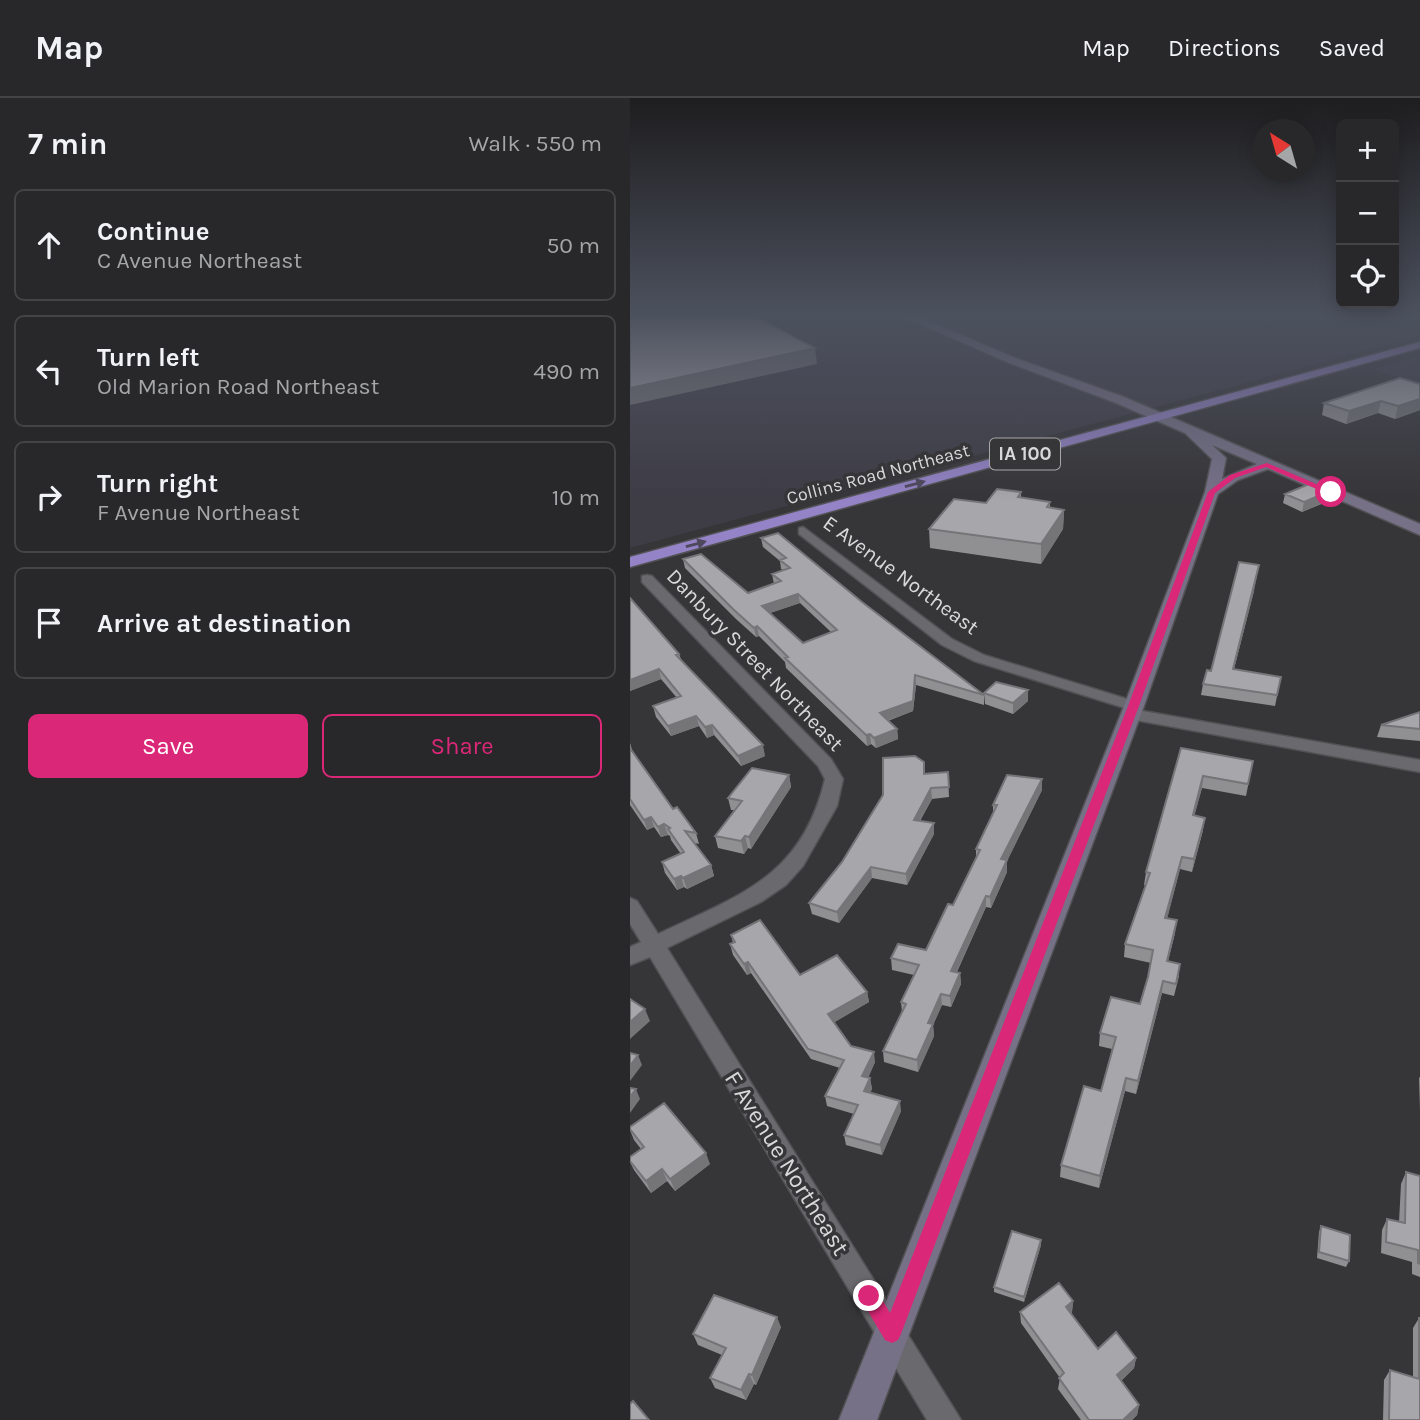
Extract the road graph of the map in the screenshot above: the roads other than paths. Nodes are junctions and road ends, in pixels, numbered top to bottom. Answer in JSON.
{"nodes":[{"id":1,"x":1059,"y":378,"type":"edge"},
{"id":2,"x":1077,"y":378,"type":"edge"},
{"id":3,"x":1264,"y":378,"type":"edge"},
{"id":4,"x":1301,"y":378,"type":"edge"},
{"id":5,"x":1119,"y":400,"type":"junction"},
{"id":6,"x":1143,"y":410,"type":"junction"},
{"id":7,"x":1159,"y":417,"type":"junction"},
{"id":8,"x":1190,"y":431,"type":"junction"},
{"id":9,"x":1267,"y":465,"type":"junction"},
{"id":10,"x":1212,"y":492,"type":"junction"},
{"id":11,"x":1420,"y":530,"type":"edge"},
{"id":12,"x":803,"y":531,"type":"dead end"},
{"id":13,"x":630,"y":548,"type":"edge"},
{"id":14,"x":630,"y":562,"type":"edge"},
{"id":15,"x":647,"y":579,"type":"dead end"},
{"id":16,"x":1132,"y":710,"type":"junction"},
{"id":17,"x":1420,"y":766,"type":"edge"},
{"id":18,"x":630,"y":906,"type":"edge"},
{"id":19,"x":653,"y":944,"type":"junction"},
{"id":20,"x":630,"y":957,"type":"edge"},
{"id":21,"x":892,"y":1334,"type":"junction"},
{"id":22,"x":858,"y":1420,"type":"edge"},
{"id":23,"x":945,"y":1420,"type":"edge"}],
"edges":[{"from":1,"to":5,"type":"main road"},
{"from":2,"to":5,"type":"main road"},
{"from":3,"to":6,"type":"highway","name":"Collins Road Northeast","number":"IA 100"},
{"from":4,"to":7,"type":"highway","name":"Collins Road Northeast","number":"IA 100"},
{"from":5,"to":6,"type":"main road"},
{"from":6,"to":7,"type":"main road"},
{"from":6,"to":13,"type":"highway","name":"Collins Road Northeast","number":"IA 100"},
{"from":7,"to":8,"type":"main road"},
{"from":14,"to":7,"type":"highway","name":"Collins Road Northeast","number":"IA 100","one_way":true},
{"from":8,"to":9,"type":"main road"},
{"from":8,"to":10,"type":"main road"},
{"from":9,"to":10,"type":"main road"},
{"from":9,"to":11,"type":"main road"},
{"from":10,"to":16,"type":"main road"},
{"from":12,"to":16,"type":"street","name":"E Avenue Northeast"},
{"from":15,"to":19,"type":"street","name":"Danbury Street Northeast"},
{"from":16,"to":17,"type":"street","name":"E Avenue Northeast"},
{"from":16,"to":21,"type":"main road"},
{"from":18,"to":19,"type":"street","name":"F Avenue Northeast"},
{"from":19,"to":20,"type":"street","name":"Danbury Street Northeast"},
{"from":19,"to":21,"type":"street","name":"F Avenue Northeast"},
{"from":21,"to":22,"type":"main road"},
{"from":21,"to":23,"type":"street","name":"F Avenue Northeast"}]}
